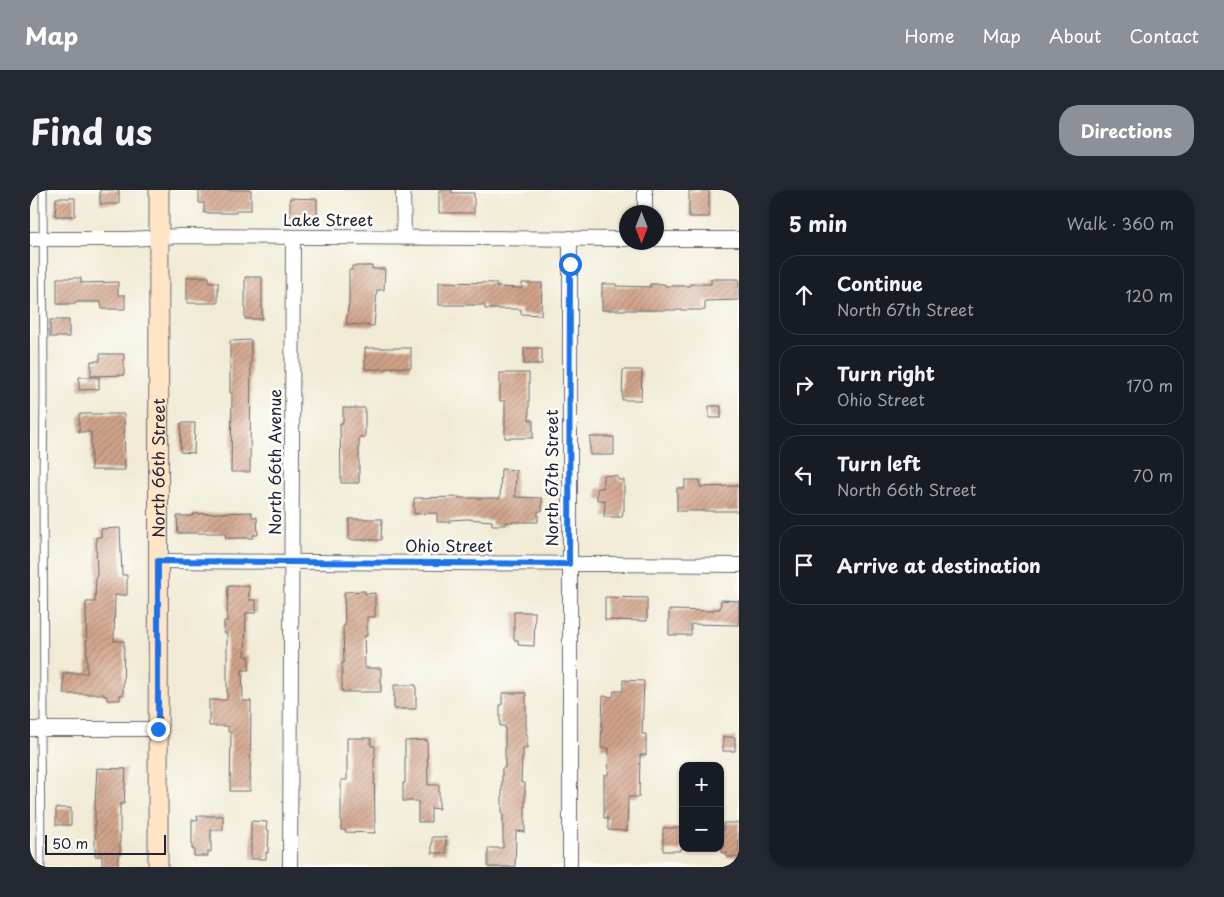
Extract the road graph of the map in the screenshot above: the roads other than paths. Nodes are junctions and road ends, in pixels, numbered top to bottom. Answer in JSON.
{"nodes":[{"id":1,"x":43,"y":190,"type":"edge"},
{"id":2,"x":159,"y":190,"type":"edge"},
{"id":3,"x":404,"y":190,"type":"edge"},
{"id":4,"x":645,"y":190,"type":"edge"},
{"id":5,"x":645,"y":205,"type":"edge"},
{"id":6,"x":293,"y":237,"type":"junction"},
{"id":7,"x":159,"y":238,"type":"junction"},
{"id":8,"x":404,"y":238,"type":"junction"},
{"id":9,"x":570,"y":238,"type":"junction"},
{"id":10,"x":36,"y":239,"type":"edge"},
{"id":11,"x":619,"y":239,"type":"edge"},
{"id":12,"x":664,"y":239,"type":"edge"},
{"id":13,"x":739,"y":239,"type":"edge"},
{"id":14,"x":158,"y":561,"type":"junction"},
{"id":15,"x":292,"y":562,"type":"junction"},
{"id":16,"x":569,"y":564,"type":"junction"},
{"id":17,"x":739,"y":565,"type":"edge"},
{"id":18,"x":38,"y":729,"type":"edge"},
{"id":19,"x":158,"y":729,"type":"junction"},
{"id":20,"x":41,"y":867,"type":"edge"},
{"id":21,"x":158,"y":867,"type":"edge"},
{"id":22,"x":290,"y":867,"type":"edge"},
{"id":23,"x":570,"y":867,"type":"edge"}],
"edges":[{"from":1,"to":10,"type":"lane"},
{"from":2,"to":7,"type":"street","name":"North 66th Street"},
{"from":3,"to":8,"type":"street"},
{"from":4,"to":5,"type":"street"},
{"from":6,"to":7,"type":"street","name":"Lake Street"},
{"from":6,"to":8,"type":"street","name":"Lake Street"},
{"from":6,"to":15,"type":"street","name":"North 66th Avenue"},
{"from":7,"to":10,"type":"street","name":"Lake Street"},
{"from":7,"to":14,"type":"street","name":"North 66th Street"},
{"from":8,"to":9,"type":"street","name":"Lake Street"},
{"from":9,"to":11,"type":"street","name":"Lake Street"},
{"from":9,"to":16,"type":"street","name":"North 67th Street"},
{"from":10,"to":18,"type":"lane"},
{"from":12,"to":13,"type":"street"},
{"from":14,"to":15,"type":"street","name":"Ohio Street"},
{"from":14,"to":19,"type":"street","name":"North 66th Street"},
{"from":15,"to":16,"type":"street","name":"Ohio Street"},
{"from":15,"to":22,"type":"street","name":"North 66th Avenue"},
{"from":16,"to":17,"type":"street","name":"Ohio Street"},
{"from":16,"to":23,"type":"street","name":"North 67th Street"},
{"from":18,"to":19,"type":"street"},
{"from":18,"to":20,"type":"lane"},
{"from":19,"to":21,"type":"street","name":"North 66th Street"}]}
